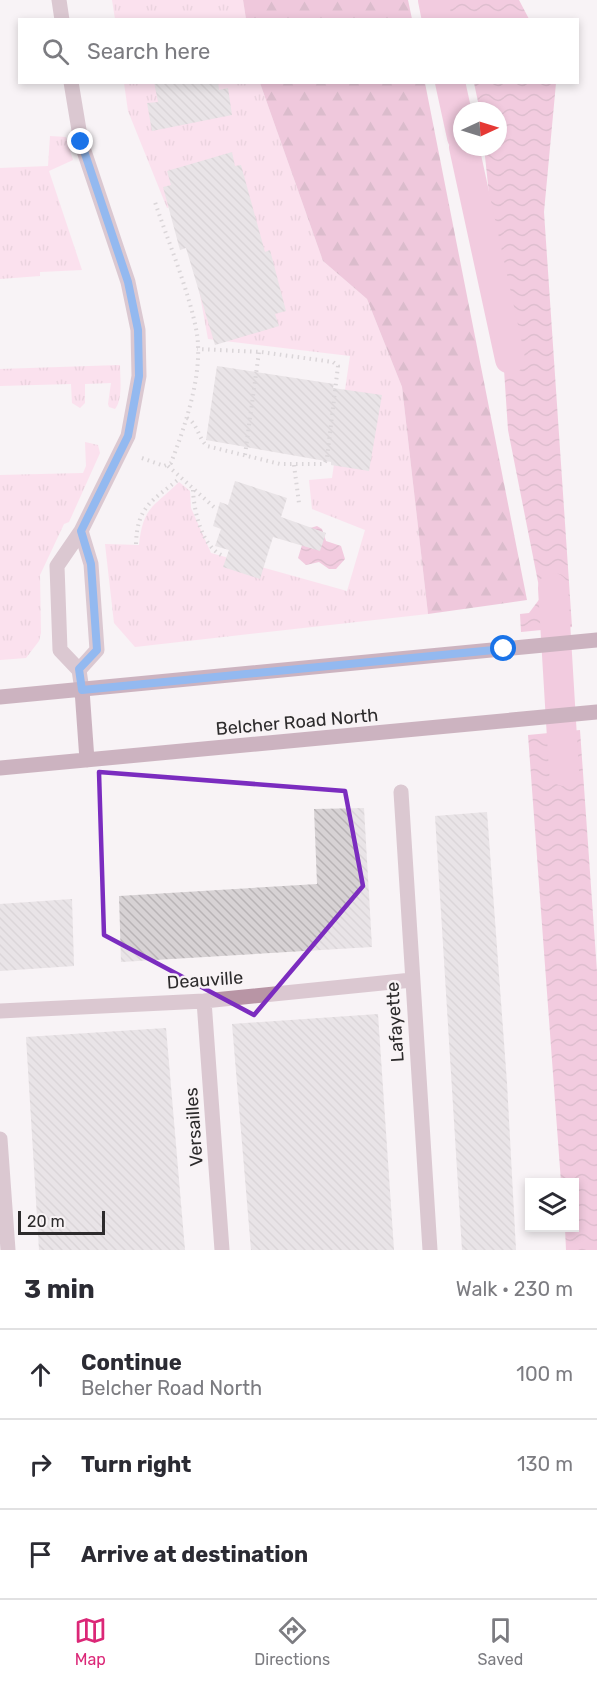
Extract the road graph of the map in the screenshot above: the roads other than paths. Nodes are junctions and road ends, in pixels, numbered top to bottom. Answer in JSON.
{"nodes":[{"id":1,"x":59,"y":0,"type":"edge"},
{"id":2,"x":62,"y":18,"type":"edge"},
{"id":3,"x":71,"y":84,"type":"edge"},
{"id":4,"x":81,"y":531,"type":"junction"},
{"id":5,"x":596,"y":640,"type":"edge"},
{"id":6,"x":79,"y":669,"type":"junction"},
{"id":7,"x":82,"y":690,"type":"junction"},
{"id":8,"x":0,"y":697,"type":"edge"},
{"id":9,"x":597,"y":712,"type":"edge"},
{"id":10,"x":87,"y":760,"type":"junction"},
{"id":11,"x":0,"y":768,"type":"edge"},
{"id":12,"x":401,"y":792,"type":"dead end"},
{"id":13,"x":412,"y":980,"type":"junction"},
{"id":14,"x":204,"y":1001,"type":"junction"},
{"id":15,"x":0,"y":1011,"type":"edge"},
{"id":16,"x":0,"y":1138,"type":"edge"},
{"id":17,"x":3,"y":1210,"type":"edge"},
{"id":18,"x":8,"y":1250,"type":"edge"},
{"id":19,"x":222,"y":1250,"type":"edge"},
{"id":20,"x":430,"y":1250,"type":"edge"}],
"edges":[{"from":1,"to":2,"type":"street"},
{"from":3,"to":4,"type":"street"},
{"from":4,"to":6,"type":"street"},
{"from":4,"to":6,"type":"street"},
{"from":5,"to":7,"type":"main road"},
{"from":6,"to":7,"type":"street"},
{"from":7,"to":8,"type":"main road"},
{"from":7,"to":10,"type":"main road"},
{"from":9,"to":10,"type":"main road","name":"Belcher Road North"},
{"from":10,"to":11,"type":"main road","name":"Belcher Road North"},
{"from":12,"to":13,"type":"street","name":"Lafayette"},
{"from":13,"to":14,"type":"street","name":"Deauville"},
{"from":13,"to":20,"type":"street","name":"Lafayette"},
{"from":14,"to":15,"type":"street","name":"Deauville"},
{"from":14,"to":19,"type":"street","name":"Versailles"},
{"from":16,"to":17,"type":"street"},
{"from":17,"to":18,"type":"street"}]}
